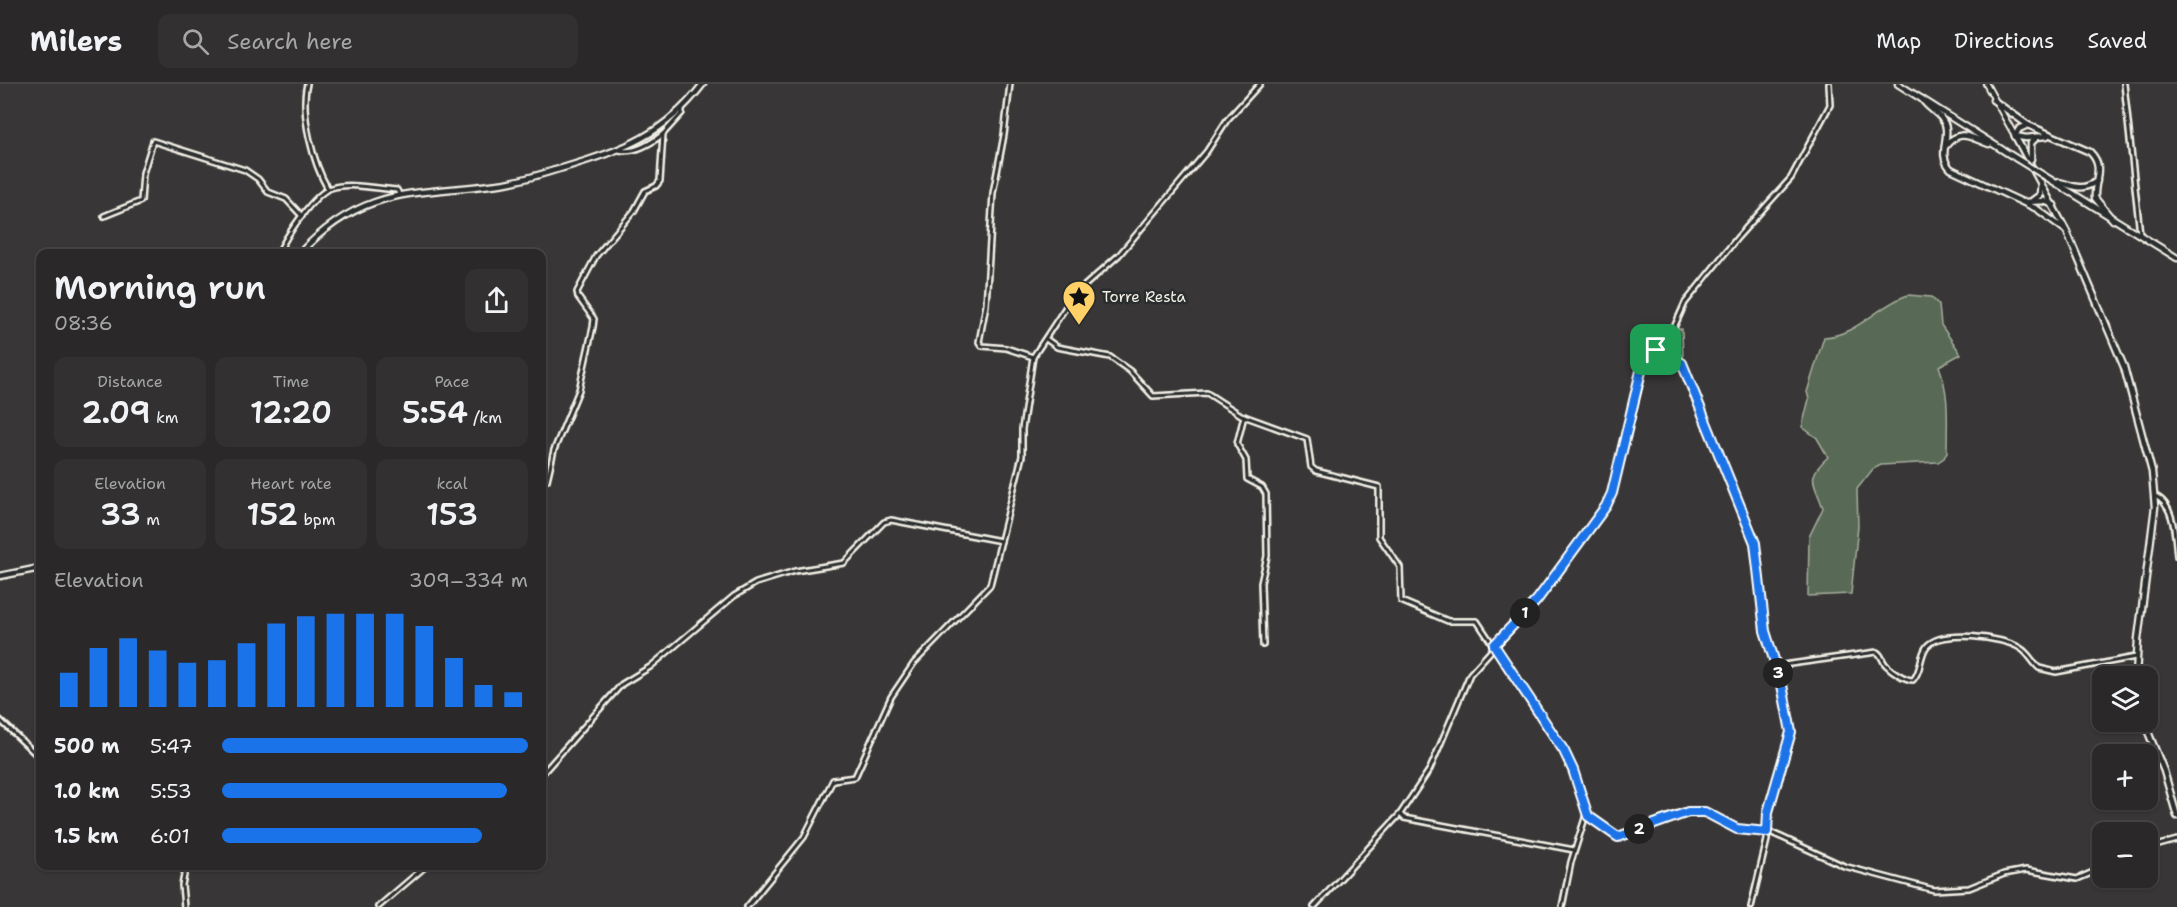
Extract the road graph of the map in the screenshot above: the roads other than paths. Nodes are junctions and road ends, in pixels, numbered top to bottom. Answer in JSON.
{"nodes":[{"id":1,"x":307,"y":84,"type":"edge"},
{"id":2,"x":703,"y":84,"type":"edge"},
{"id":3,"x":1010,"y":84,"type":"edge"},
{"id":4,"x":1260,"y":84,"type":"edge"},
{"id":5,"x":1829,"y":84,"type":"edge"},
{"id":6,"x":1898,"y":84,"type":"edge"},
{"id":7,"x":1986,"y":84,"type":"edge"},
{"id":8,"x":2124,"y":84,"type":"edge"},
{"id":9,"x":1922,"y":99,"type":"junction"},
{"id":10,"x":1993,"y":100,"type":"junction"},
{"id":11,"x":682,"y":110,"type":"junction"},
{"id":12,"x":2028,"y":125,"type":"junction"},
{"id":13,"x":663,"y":134,"type":"junction"},
{"id":14,"x":2015,"y":136,"type":"junction"},
{"id":15,"x":2053,"y":136,"type":"junction"},
{"id":16,"x":2037,"y":137,"type":"junction"},
{"id":17,"x":1997,"y":147,"type":"junction"},
{"id":18,"x":1944,"y":149,"type":"junction"},
{"id":19,"x":620,"y":150,"type":"junction"},
{"id":20,"x":2031,"y":162,"type":"junction"},
{"id":21,"x":2041,"y":179,"type":"junction"},
{"id":22,"x":2052,"y":180,"type":"junction"},
{"id":23,"x":2097,"y":181,"type":"junction"},
{"id":24,"x":328,"y":189,"type":"junction"},
{"id":25,"x":399,"y":194,"type":"junction"},
{"id":26,"x":2021,"y":202,"type":"junction"},
{"id":27,"x":2030,"y":202,"type":"junction"},
{"id":28,"x":2054,"y":205,"type":"junction"},
{"id":29,"x":2037,"y":209,"type":"junction"},
{"id":30,"x":104,"y":216,"type":"dead end"},
{"id":31,"x":302,"y":216,"type":"junction"},
{"id":32,"x":2114,"y":220,"type":"junction"},
{"id":33,"x":2067,"y":232,"type":"junction"},
{"id":34,"x":2140,"y":236,"type":"junction"},
{"id":35,"x":281,"y":249,"type":"edge"},
{"id":36,"x":304,"y":249,"type":"edge"},
{"id":37,"x":2177,"y":258,"type":"edge"},
{"id":38,"x":1046,"y":339,"type":"junction"},
{"id":39,"x":1656,"y":350,"type":"junction"},
{"id":40,"x":1033,"y":357,"type":"junction"},
{"id":41,"x":1244,"y":416,"type":"junction"},
{"id":42,"x":547,"y":480,"type":"dead end"},
{"id":43,"x":2155,"y":496,"type":"junction"},
{"id":44,"x":1001,"y":542,"type":"junction"},
{"id":45,"x":2177,"y":556,"type":"edge"},
{"id":46,"x":36,"y":569,"type":"edge"},
{"id":47,"x":0,"y":576,"type":"edge"},
{"id":48,"x":1263,"y":645,"type":"dead end"},
{"id":49,"x":1494,"y":645,"type":"junction"},
{"id":50,"x":2136,"y":657,"type":"junction"},
{"id":51,"x":1776,"y":666,"type":"junction"},
{"id":52,"x":2136,"y":666,"type":"edge"},
{"id":53,"x":0,"y":720,"type":"edge"},
{"id":54,"x":2148,"y":732,"type":"edge"},
{"id":55,"x":36,"y":754,"type":"edge"},
{"id":56,"x":546,"y":770,"type":"edge"},
{"id":57,"x":1586,"y":813,"type":"junction"},
{"id":58,"x":1400,"y":814,"type":"junction"},
{"id":59,"x":2177,"y":816,"type":"edge"},
{"id":60,"x":1767,"y":832,"type":"junction"},
{"id":61,"x":2177,"y":840,"type":"edge"},
{"id":62,"x":2158,"y":845,"type":"edge"},
{"id":63,"x":1574,"y":850,"type":"junction"},
{"id":64,"x":184,"y":870,"type":"edge"},
{"id":65,"x":421,"y":870,"type":"edge"},
{"id":66,"x":2092,"y":873,"type":"edge"},
{"id":67,"x":184,"y":907,"type":"edge"},
{"id":68,"x":378,"y":907,"type":"edge"},
{"id":69,"x":747,"y":907,"type":"edge"},
{"id":70,"x":1314,"y":907,"type":"edge"},
{"id":71,"x":1562,"y":907,"type":"edge"},
{"id":72,"x":1751,"y":907,"type":"edge"}],
"edges":[{"from":1,"to":24,"type":"street"},
{"from":2,"to":11,"type":"main road"},
{"from":3,"to":40,"type":"street"},
{"from":4,"to":38,"type":"street"},
{"from":5,"to":39,"type":"street"},
{"from":6,"to":9,"type":"main road"},
{"from":7,"to":10,"type":"street"},
{"from":8,"to":34,"type":"street"},
{"from":9,"to":17,"type":"main road"},
{"from":9,"to":18,"type":"main road"},
{"from":10,"to":12,"type":"main road"},
{"from":10,"to":14,"type":"street"},
{"from":11,"to":13,"type":"street"},
{"from":11,"to":19,"type":"main road"},
{"from":12,"to":14,"type":"main road"},
{"from":12,"to":15,"type":"main road"},
{"from":13,"to":19,"type":"street"},
{"from":13,"to":42,"type":"street"},
{"from":14,"to":16,"type":"main road"},
{"from":14,"to":20,"type":"main road"},
{"from":15,"to":16,"type":"main road"},
{"from":15,"to":23,"type":"main road"},
{"from":16,"to":20,"type":"main road"},
{"from":17,"to":18,"type":"main road"},
{"from":17,"to":22,"type":"main road","bridge":true},
{"from":18,"to":26,"type":"main road"},
{"from":19,"to":25,"type":"main road"},
{"from":20,"to":21,"type":"main road"},
{"from":21,"to":27,"type":"main road"},
{"from":21,"to":28,"type":"main road"},
{"from":22,"to":23,"type":"main road"},
{"from":22,"to":32,"type":"main road"},
{"from":23,"to":32,"type":"main road"},
{"from":24,"to":25,"type":"street"},
{"from":24,"to":31,"type":"street"},
{"from":25,"to":36,"type":"main road"},
{"from":26,"to":27,"type":"main road"},
{"from":26,"to":29,"type":"main road"},
{"from":27,"to":28,"type":"main road"},
{"from":28,"to":29,"type":"main road"},
{"from":28,"to":33,"type":"main road"},
{"from":29,"to":33,"type":"main road"},
{"from":30,"to":31,"type":"street"},
{"from":31,"to":35,"type":"street"},
{"from":32,"to":34,"type":"main road"},
{"from":33,"to":43,"type":"main road"},
{"from":34,"to":37,"type":"main road"},
{"from":38,"to":40,"type":"street"},
{"from":38,"to":41,"type":"street"},
{"from":39,"to":49,"type":"street"},
{"from":39,"to":51,"type":"street"},
{"from":40,"to":44,"type":"street"},
{"from":41,"to":48,"type":"street"},
{"from":41,"to":49,"type":"street"},
{"from":43,"to":45,"type":"street"},
{"from":43,"to":50,"type":"main road"},
{"from":44,"to":56,"type":"street"},
{"from":44,"to":69,"type":"street"},
{"from":46,"to":47,"type":"main road"},
{"from":49,"to":57,"type":"street"},
{"from":49,"to":58,"type":"street"},
{"from":50,"to":51,"type":"street"},
{"from":50,"to":52,"type":"main road"},
{"from":51,"to":60,"type":"street"},
{"from":53,"to":55,"type":"street"},
{"from":54,"to":59,"type":"main road"},
{"from":57,"to":60,"type":"street"},
{"from":57,"to":63,"type":"street"},
{"from":58,"to":63,"type":"street"},
{"from":58,"to":70,"type":"street"},
{"from":60,"to":66,"type":"street"},
{"from":60,"to":72,"type":"street"},
{"from":61,"to":62,"type":"street"},
{"from":63,"to":71,"type":"street"},
{"from":64,"to":67,"type":"street"},
{"from":65,"to":68,"type":"street"}]}
